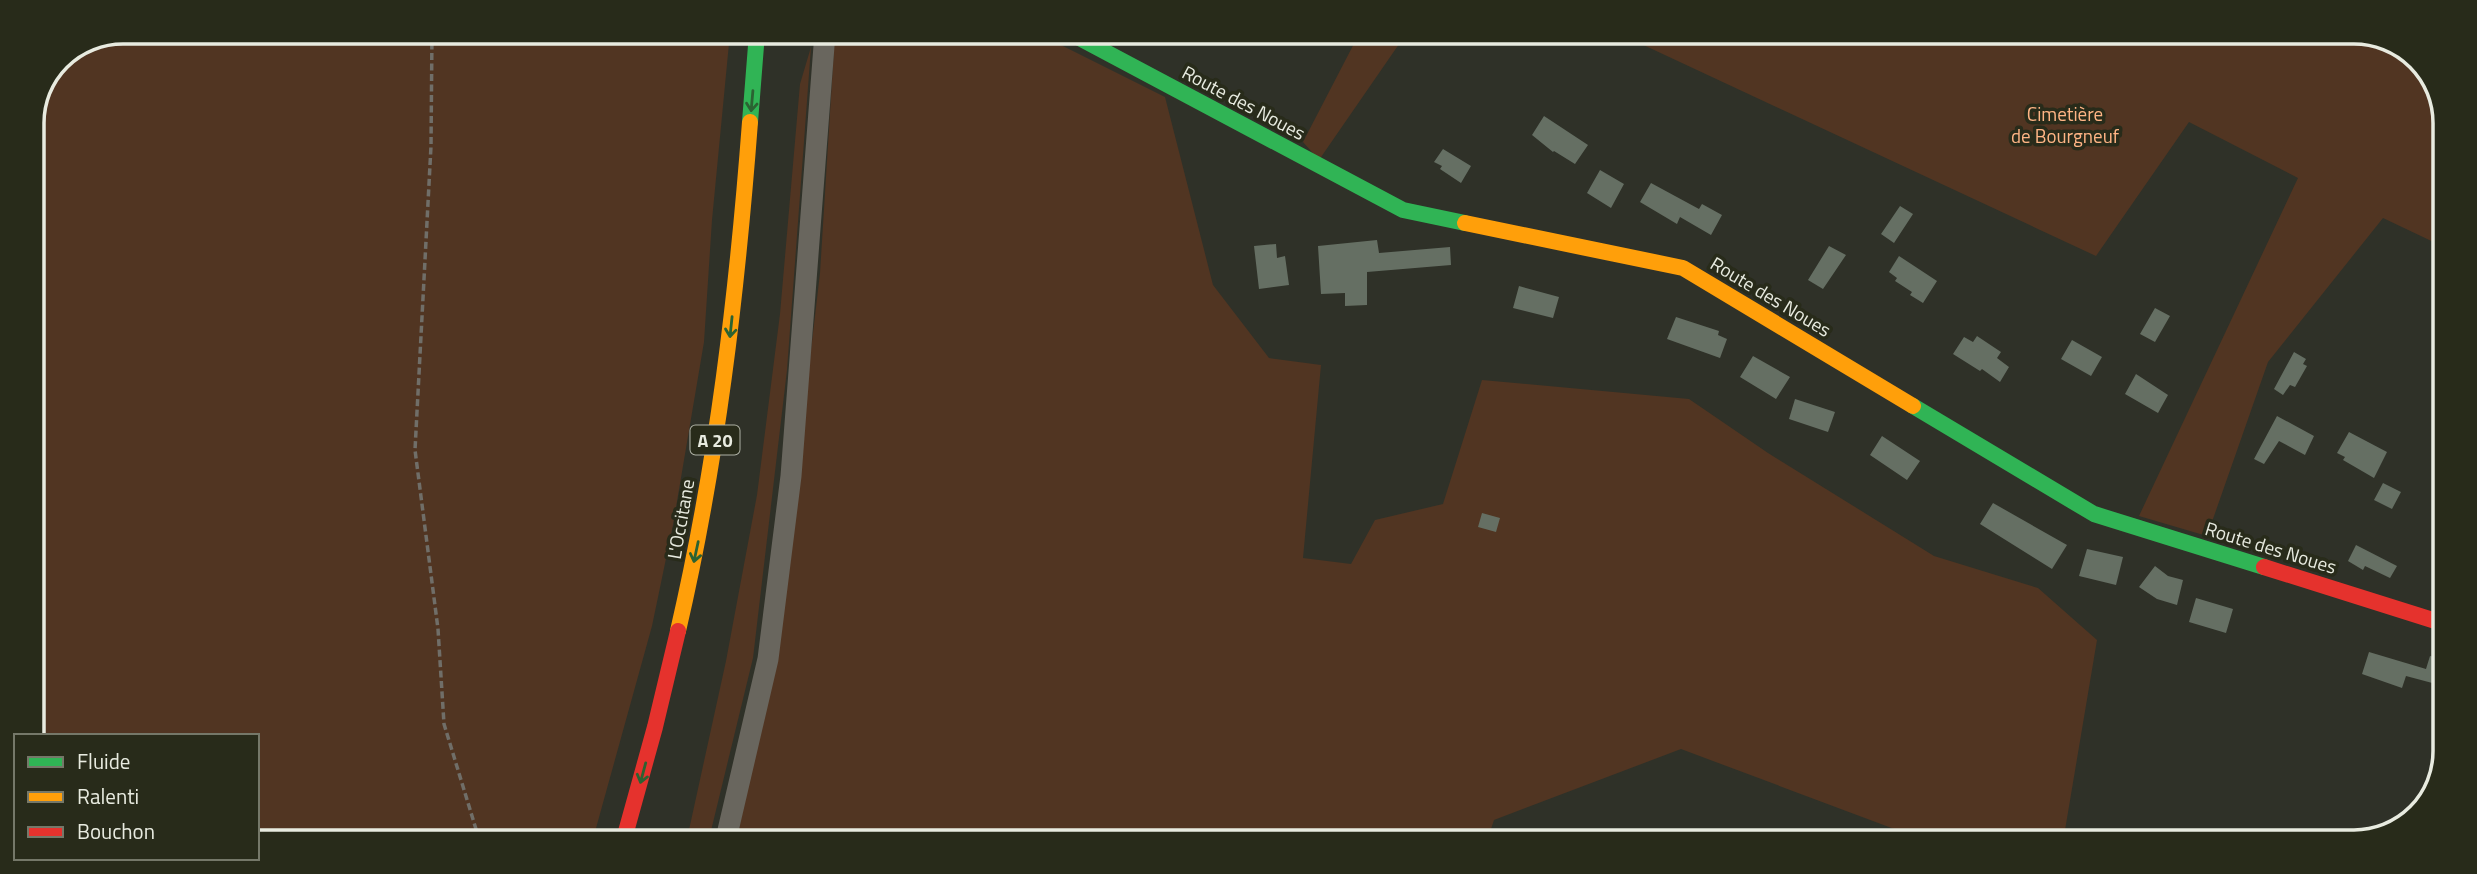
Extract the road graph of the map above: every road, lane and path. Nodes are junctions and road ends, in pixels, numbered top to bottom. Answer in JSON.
{"nodes":[{"id":1,"x":432,"y":44,"type":"edge"},
{"id":2,"x":756,"y":44,"type":"edge"},
{"id":3,"x":824,"y":44,"type":"edge"},
{"id":4,"x":1091,"y":44,"type":"edge"},
{"id":5,"x":2433,"y":619,"type":"edge"},
{"id":6,"x":477,"y":830,"type":"edge"},
{"id":7,"x":626,"y":830,"type":"edge"},
{"id":8,"x":728,"y":830,"type":"edge"}],
"edges":[{"from":1,"to":6,"type":"path"},
{"from":2,"to":7,"type":"main road","name":"L'Occitane","number":"A 20","one_way":true},
{"from":3,"to":8,"type":"street"},
{"from":4,"to":5,"type":"main road","name":"Route des Noues"}]}
